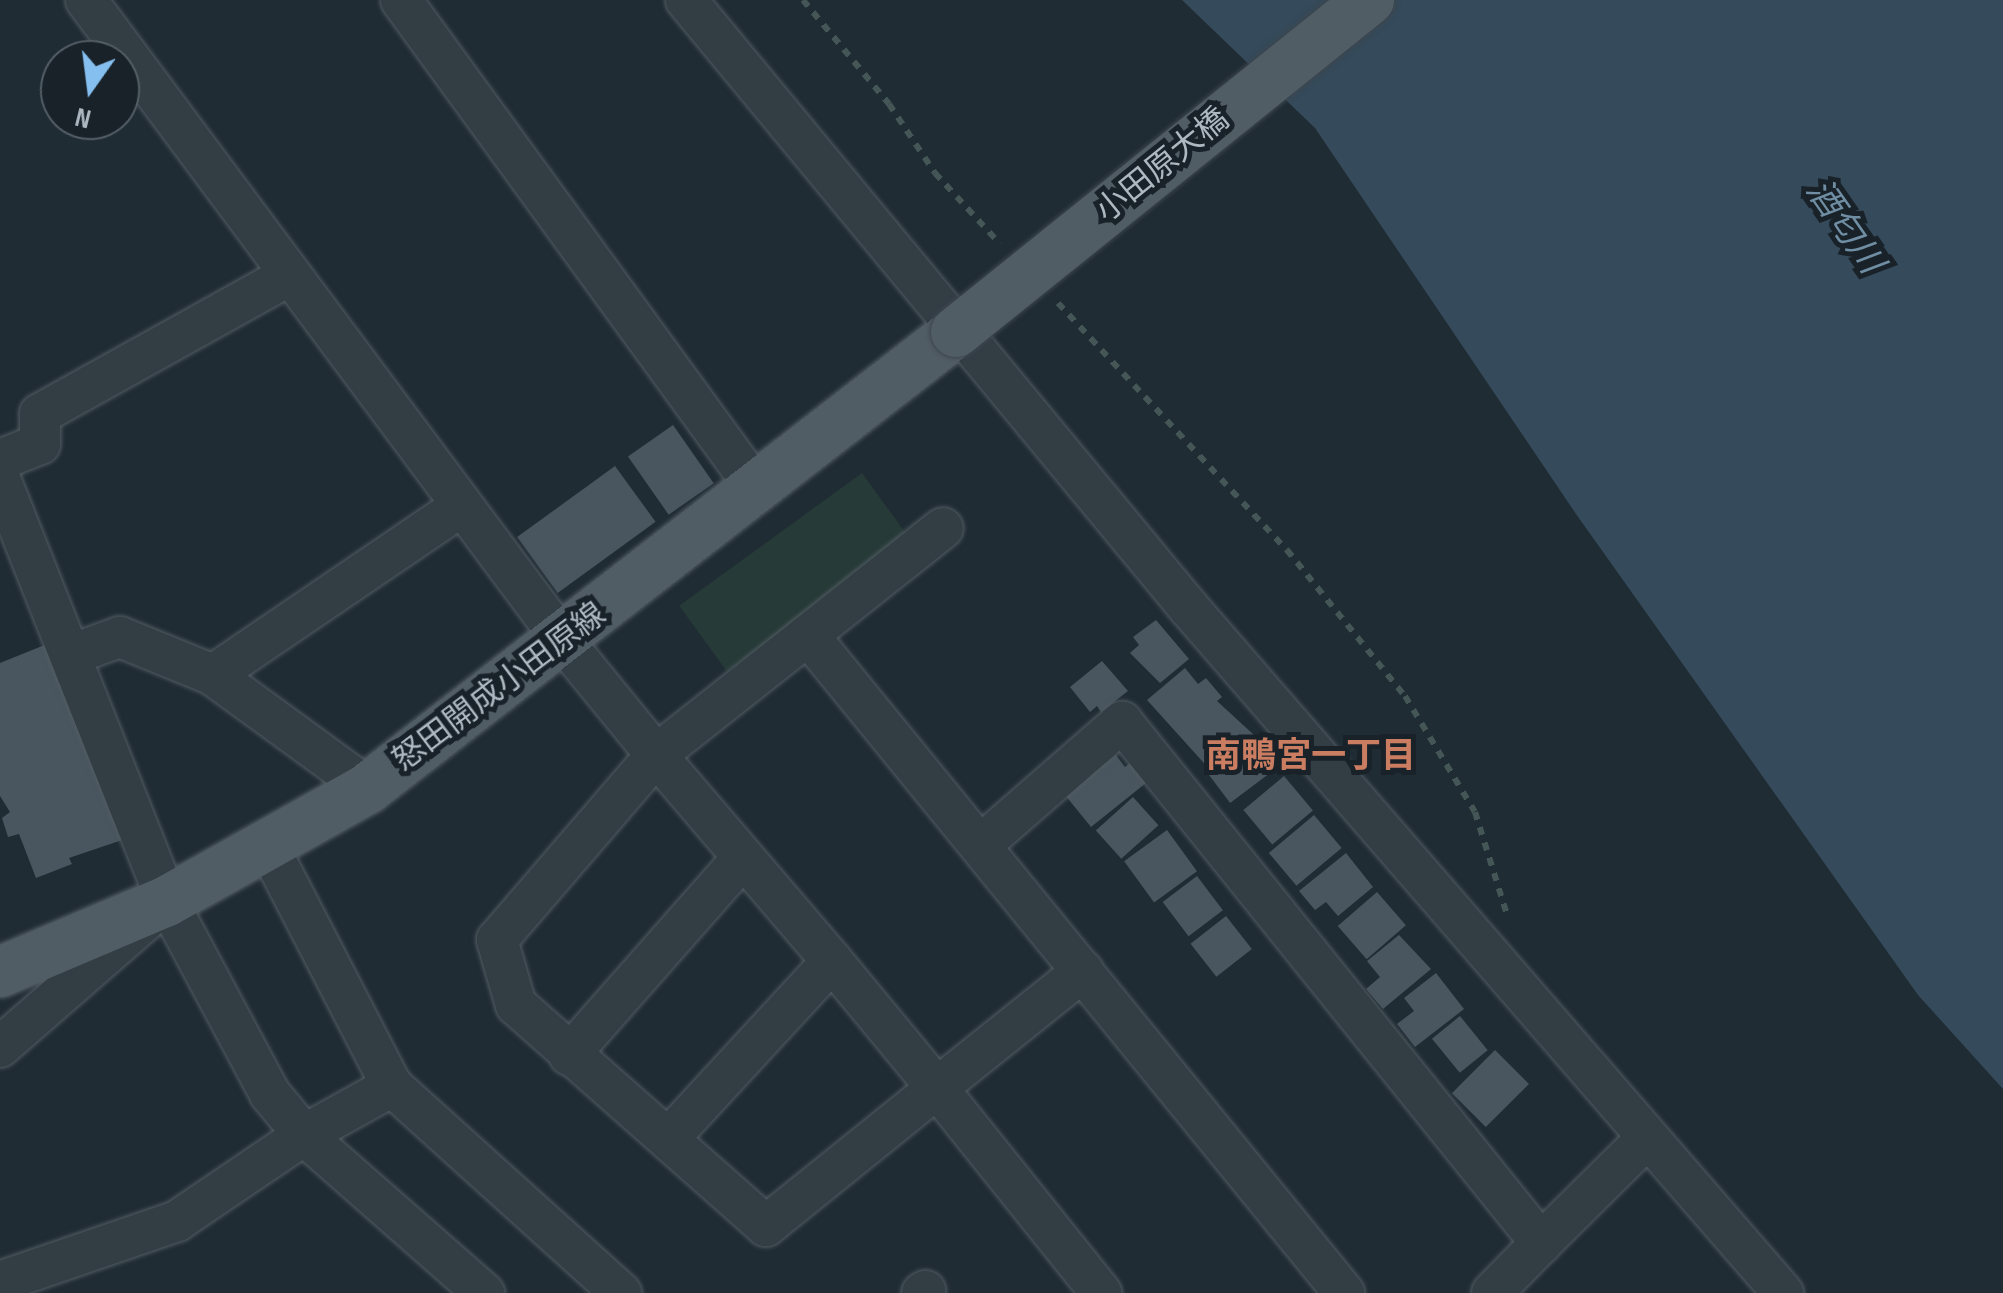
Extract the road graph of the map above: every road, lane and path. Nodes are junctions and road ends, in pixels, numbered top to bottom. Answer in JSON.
{"nodes":[{"id":1,"x":86,"y":0,"type":"edge"},
{"id":2,"x":400,"y":0,"type":"edge"},
{"id":3,"x":686,"y":0,"type":"edge"},
{"id":4,"x":803,"y":0,"type":"edge"},
{"id":5,"x":1370,"y":0,"type":"edge"},
{"id":6,"x":1006,"y":250,"type":"dead end"},
{"id":7,"x":290,"y":275,"type":"junction"},
{"id":8,"x":1045,"y":290,"type":"dead end"},
{"id":9,"x":956,"y":332,"type":"junction"},
{"id":10,"x":0,"y":460,"type":"edge"},
{"id":11,"x":0,"y":480,"type":"edge"},
{"id":12,"x":754,"y":485,"type":"junction"},
{"id":13,"x":462,"y":506,"type":"junction"},
{"id":14,"x":942,"y":528,"type":"dead end"},
{"id":15,"x":808,"y":635,"type":"junction"},
{"id":16,"x":564,"y":642,"type":"junction"},
{"id":17,"x":70,"y":656,"type":"junction"},
{"id":18,"x":213,"y":675,"type":"junction"},
{"id":19,"x":656,"y":756,"type":"junction"},
{"id":20,"x":368,"y":788,"type":"junction"},
{"id":21,"x":982,"y":844,"type":"junction"},
{"id":22,"x":269,"y":848,"type":"junction"},
{"id":23,"x":742,"y":859,"type":"junction"},
{"id":24,"x":167,"y":901,"type":"junction"},
{"id":25,"x":832,"y":960,"type":"junction"},
{"id":26,"x":1083,"y":971,"type":"junction"},
{"id":27,"x":0,"y":972,"type":"edge"},
{"id":28,"x":1507,"y":975,"type":"junction"},
{"id":29,"x":0,"y":1047,"type":"edge"},
{"id":30,"x":569,"y":1055,"type":"junction"},
{"id":31,"x":392,"y":1086,"type":"junction"},
{"id":32,"x":937,"y":1088,"type":"junction"},
{"id":33,"x":304,"y":1135,"type":"junction"},
{"id":34,"x":668,"y":1139,"type":"junction"},
{"id":35,"x":1646,"y":1139,"type":"junction"},
{"id":36,"x":1541,"y":1244,"type":"junction"},
{"id":37,"x":5,"y":1284,"type":"edge"},
{"id":38,"x":484,"y":1293,"type":"edge"},
{"id":39,"x":621,"y":1293,"type":"edge"},
{"id":40,"x":1101,"y":1293,"type":"edge"},
{"id":41,"x":1344,"y":1293,"type":"edge"},
{"id":42,"x":1492,"y":1293,"type":"edge"},
{"id":43,"x":1783,"y":1293,"type":"edge"}],
"edges":[{"from":1,"to":7,"type":"street"},
{"from":2,"to":12,"type":"street"},
{"from":3,"to":9,"type":"street"},
{"from":4,"to":6,"type":"path"},
{"from":5,"to":9,"type":"main road","name":"小田原大橋","bridge":true},
{"from":7,"to":10,"type":"street"},
{"from":7,"to":13,"type":"street"},
{"from":8,"to":28,"type":"path"},
{"from":9,"to":12,"type":"main road","name":"怒田開成小田原線"},
{"from":9,"to":28,"type":"street"},
{"from":11,"to":17,"type":"street"},
{"from":12,"to":16,"type":"main road","name":"怒田開成小田原線"},
{"from":13,"to":16,"type":"street"},
{"from":13,"to":18,"type":"street"},
{"from":14,"to":15,"type":"street"},
{"from":15,"to":19,"type":"street"},
{"from":15,"to":21,"type":"street"},
{"from":16,"to":19,"type":"street"},
{"from":16,"to":20,"type":"main road","name":"怒田開成小田原線"},
{"from":17,"to":18,"type":"street"},
{"from":17,"to":24,"type":"street"},
{"from":18,"to":20,"type":"street"},
{"from":19,"to":23,"type":"street"},
{"from":19,"to":30,"type":"street"},
{"from":20,"to":22,"type":"main road","name":"怒田開成小田原線"},
{"from":21,"to":26,"type":"street"},
{"from":21,"to":36,"type":"street"},
{"from":22,"to":24,"type":"main road","name":"怒田開成小田原線"},
{"from":22,"to":31,"type":"street"},
{"from":23,"to":25,"type":"street"},
{"from":23,"to":30,"type":"street"},
{"from":24,"to":27,"type":"main road","name":"怒田開成小田原線"},
{"from":24,"to":29,"type":"street"},
{"from":24,"to":33,"type":"street"},
{"from":25,"to":32,"type":"street"},
{"from":25,"to":34,"type":"street"},
{"from":26,"to":32,"type":"street"},
{"from":26,"to":41,"type":"street"},
{"from":28,"to":35,"type":"street"},
{"from":30,"to":34,"type":"street"},
{"from":31,"to":33,"type":"street"},
{"from":31,"to":39,"type":"street"},
{"from":32,"to":34,"type":"street"},
{"from":32,"to":40,"type":"street"},
{"from":33,"to":37,"type":"street"},
{"from":33,"to":38,"type":"street"},
{"from":35,"to":36,"type":"street"},
{"from":35,"to":43,"type":"street"},
{"from":36,"to":42,"type":"street"}]}
